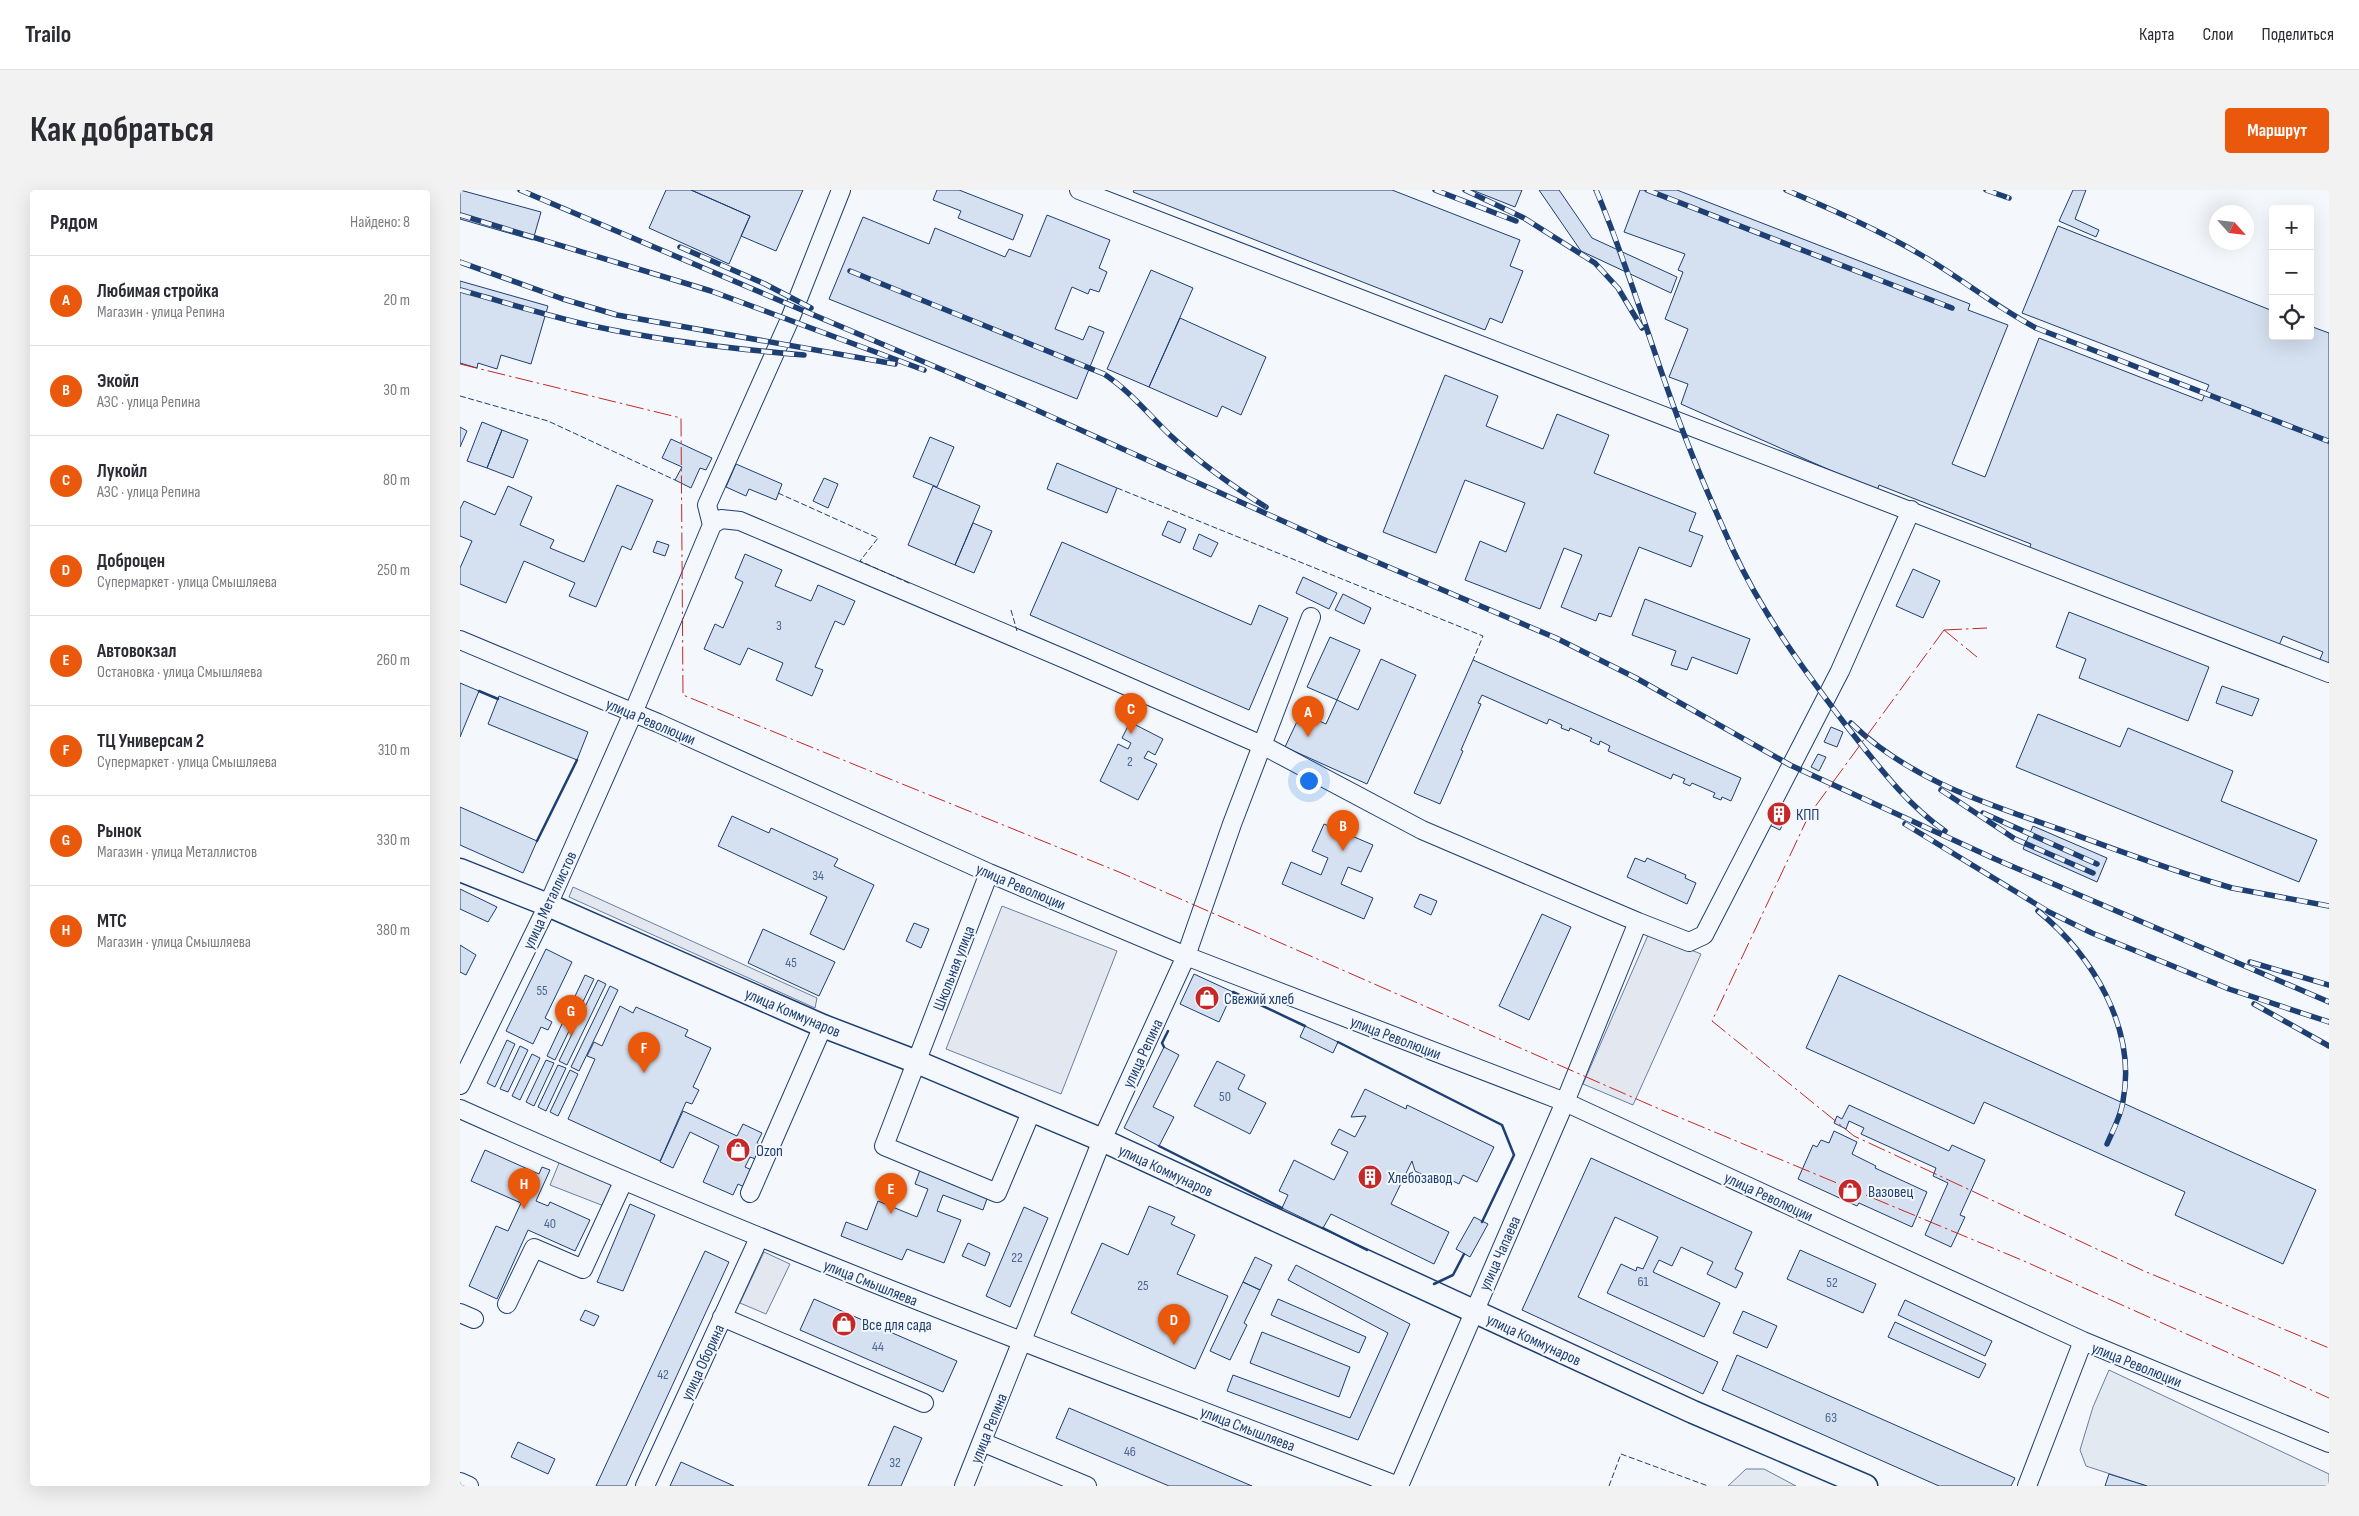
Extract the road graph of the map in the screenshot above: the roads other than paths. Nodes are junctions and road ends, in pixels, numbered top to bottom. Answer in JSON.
{"nodes":[{"id":1,"x":841,"y":190,"type":"edge"},
{"id":2,"x":1080,"y":190,"type":"edge"},
{"id":3,"x":1911,"y":510,"type":"junction"},
{"id":4,"x":712,"y":525,"type":"junction"},
{"id":5,"x":1311,"y":617,"type":"dead end"},
{"id":6,"x":460,"y":640,"type":"edge"},
{"id":7,"x":2329,"y":673,"type":"edge"},
{"id":8,"x":633,"y":713,"type":"junction"},
{"id":9,"x":1264,"y":746,"type":"junction"},
{"id":10,"x":460,"y":870,"type":"edge"},
{"id":11,"x":989,"y":873,"type":"junction"},
{"id":12,"x":548,"y":905,"type":"junction"},
{"id":13,"x":1638,"y":922,"type":"junction"},
{"id":14,"x":1186,"y":956,"type":"junction"},
{"id":15,"x":823,"y":1026,"type":"junction"},
{"id":16,"x":918,"y":1062,"type":"junction"},
{"id":17,"x":460,"y":1085,"type":"edge"},
{"id":18,"x":1565,"y":1102,"type":"junction"},
{"id":19,"x":460,"y":1109,"type":"edge"},
{"id":20,"x":1032,"y":1110,"type":"junction"},
{"id":21,"x":1102,"y":1140,"type":"junction"},
{"id":22,"x":624,"y":1182,"type":"junction"},
{"id":23,"x":750,"y":1193,"type":"dead end"},
{"id":24,"x":759,"y":1238,"type":"junction"},
{"id":25,"x":507,"y":1304,"type":"dead end"},
{"id":26,"x":1473,"y":1312,"type":"junction"},
{"id":27,"x":722,"y":1318,"type":"junction"},
{"id":28,"x":2084,"y":1341,"type":"junction"},
{"id":29,"x":1023,"y":1342,"type":"junction"},
{"id":30,"x":924,"y":1403,"type":"dead end"},
{"id":31,"x":982,"y":1442,"type":"junction"},
{"id":32,"x":2329,"y":1443,"type":"edge"},
{"id":33,"x":460,"y":1482,"type":"edge"},
{"id":34,"x":469,"y":1486,"type":"edge"},
{"id":35,"x":645,"y":1486,"type":"edge"},
{"id":36,"x":964,"y":1486,"type":"edge"},
{"id":37,"x":1087,"y":1486,"type":"edge"},
{"id":38,"x":1399,"y":1486,"type":"edge"},
{"id":39,"x":1866,"y":1486,"type":"edge"},
{"id":40,"x":2027,"y":1486,"type":"edge"}],
"edges":[{"from":1,"to":4,"type":"street"},
{"from":2,"to":3,"type":"street"},
{"from":3,"to":7,"type":"street"},
{"from":3,"to":13,"type":"street"},
{"from":4,"to":8,"type":"street","name":"улица Металлистов"},
{"from":4,"to":9,"type":"street"},
{"from":5,"to":9,"type":"street","name":"улица Репина"},
{"from":6,"to":8,"type":"street","name":"улица Революции"},
{"from":8,"to":11,"type":"street","name":"улица Революции"},
{"from":8,"to":12,"type":"street","name":"улица Металлистов"},
{"from":9,"to":13,"type":"street"},
{"from":9,"to":14,"type":"street","name":"улица Репина"},
{"from":10,"to":12,"type":"main road","name":"улица Коммунаров"},
{"from":11,"to":14,"type":"street","name":"улица Революции"},
{"from":11,"to":16,"type":"street","name":"Школьная улица"},
{"from":12,"to":15,"type":"main road","name":"улица Коммунаров"},
{"from":12,"to":17,"type":"street","name":"улица Металлистов"},
{"from":13,"to":18,"type":"street","name":"улица Чапаева"},
{"from":14,"to":18,"type":"street","name":"улица Революции"},
{"from":14,"to":21,"type":"street","name":"улица Репина"},
{"from":15,"to":16,"type":"main road","name":"улица Коммунаров"},
{"from":15,"to":23,"type":"street"},
{"from":16,"to":20,"type":"main road","name":"улица Коммунаров"},
{"from":16,"to":20,"type":"street","name":"Школьная улица"},
{"from":18,"to":26,"type":"street","name":"улица Чапаева"},
{"from":18,"to":28,"type":"street","name":"улица Революции"},
{"from":19,"to":22,"type":"street","name":"улица Смышляева"},
{"from":20,"to":21,"type":"main road","name":"улица Коммунаров"},
{"from":21,"to":26,"type":"main road","name":"улица Коммунаров"},
{"from":21,"to":29,"type":"street","name":"улица Репина"},
{"from":22,"to":24,"type":"street","name":"улица Смышляева"},
{"from":22,"to":25,"type":"street"},
{"from":24,"to":27,"type":"street","name":"улица Оборина"},
{"from":24,"to":29,"type":"street","name":"улица Смышляева"},
{"from":26,"to":38,"type":"street","name":"улица Чапаева"},
{"from":26,"to":39,"type":"main road","name":"улица Коммунаров"},
{"from":27,"to":30,"type":"street"},
{"from":27,"to":35,"type":"street","name":"улица Оборина"},
{"from":28,"to":32,"type":"street","name":"улица Революции"},
{"from":28,"to":40,"type":"street"},
{"from":29,"to":31,"type":"street","name":"улица Репина"},
{"from":29,"to":38,"type":"street","name":"улица Смышляева"},
{"from":31,"to":36,"type":"street","name":"улица Репина"},
{"from":31,"to":37,"type":"street"},
{"from":33,"to":34,"type":"street"}]}
